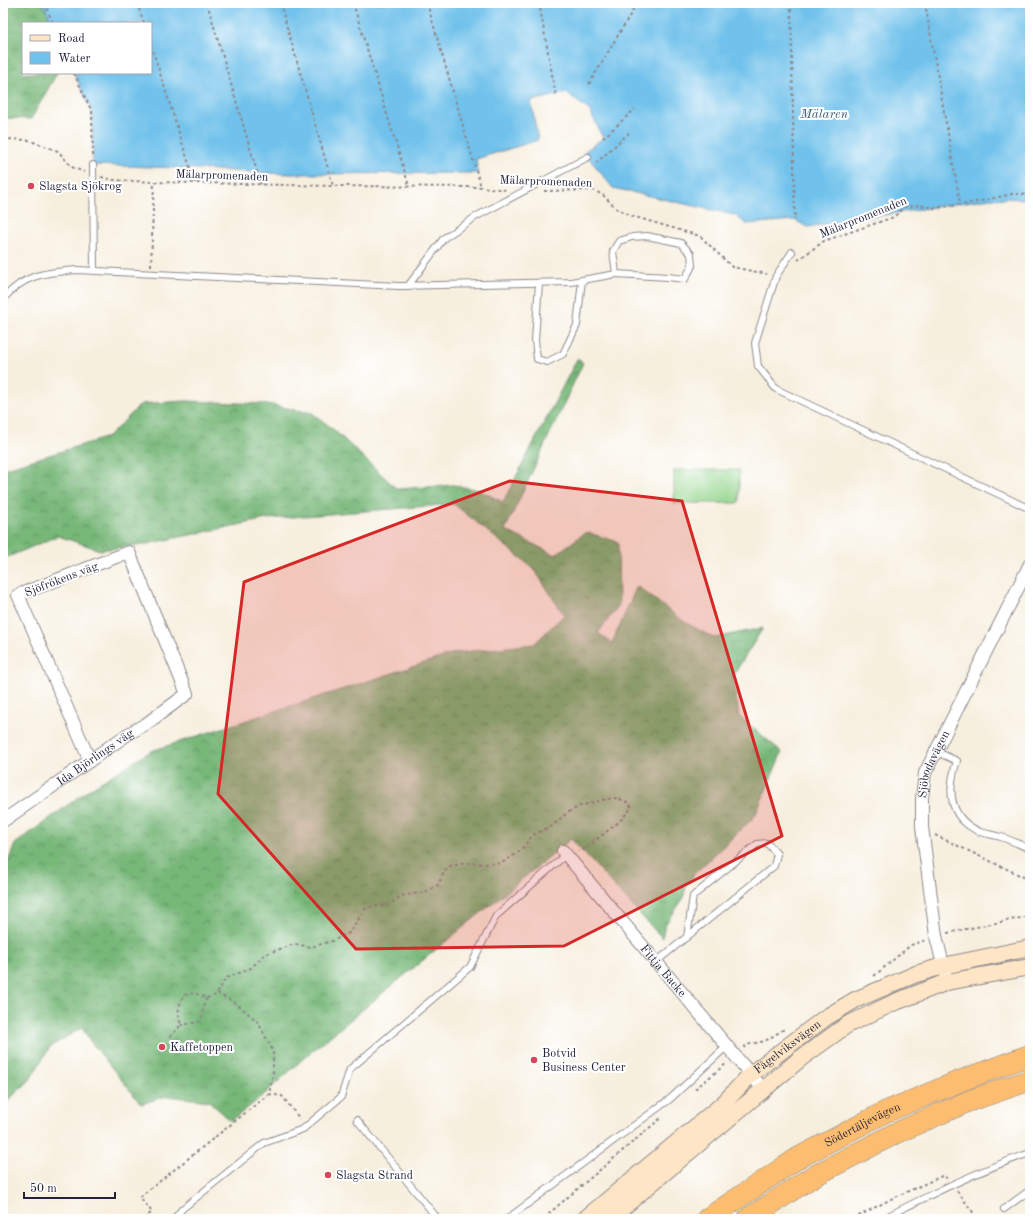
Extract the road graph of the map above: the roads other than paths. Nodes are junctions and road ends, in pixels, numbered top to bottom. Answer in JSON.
{"nodes":[{"id":1,"x":588,"y":157,"type":"dead end"},
{"id":2,"x":93,"y":165,"type":"road end"},
{"id":3,"x":792,"y":252,"type":"dead end"},
{"id":4,"x":94,"y":271,"type":"junction"},
{"id":5,"x":616,"y":274,"type":"junction"},
{"id":6,"x":582,"y":280,"type":"junction"},
{"id":7,"x":539,"y":283,"type":"junction"},
{"id":8,"x":408,"y":286,"type":"junction"},
{"id":9,"x":3,"y":299,"type":"edge"},
{"id":10,"x":1030,"y":509,"type":"edge"},
{"id":11,"x":1030,"y":564,"type":"edge"},
{"id":12,"x":187,"y":694,"type":"joint"},
{"id":13,"x":937,"y":752,"type":"junction"},
{"id":14,"x":90,"y":760,"type":"junction"},
{"id":15,"x":3,"y":821,"type":"edge"},
{"id":16,"x":1030,"y":849,"type":"edge"},
{"id":17,"x":563,"y":851,"type":"joint"},
{"id":18,"x":687,"y":937,"type":"junction"},
{"id":19,"x":1030,"y":948,"type":"edge"},
{"id":20,"x":656,"y":962,"type":"junction"},
{"id":21,"x":943,"y":966,"type":"junction"},
{"id":22,"x":1030,"y":967,"type":"edge"},
{"id":23,"x":947,"y":982,"type":"junction"},
{"id":24,"x":726,"y":1047,"type":"junction"},
{"id":25,"x":1030,"y":1055,"type":"edge"},
{"id":26,"x":750,"y":1074,"type":"junction"},
{"id":27,"x":1030,"y":1080,"type":"edge"},
{"id":28,"x":763,"y":1089,"type":"junction"},
{"id":29,"x":357,"y":1120,"type":"dead end"},
{"id":30,"x":1030,"y":1153,"type":"edge"},
{"id":31,"x":1030,"y":1190,"type":"edge"},
{"id":32,"x":1004,"y":1209,"type":"dead end"},
{"id":33,"x":174,"y":1219,"type":"edge"},
{"id":34,"x":438,"y":1219,"type":"edge"},
{"id":35,"x":507,"y":1219,"type":"edge"},
{"id":36,"x":585,"y":1219,"type":"edge"},
{"id":37,"x":609,"y":1219,"type":"edge"},
{"id":38,"x":708,"y":1219,"type":"edge"},
{"id":39,"x":748,"y":1219,"type":"edge"},
{"id":40,"x":882,"y":1219,"type":"edge"}],
"edges":[{"from":1,"to":8,"type":"lane"},
{"from":2,"to":4,"type":"lane"},
{"from":3,"to":10,"type":"lane"},
{"from":4,"to":8,"type":"lane"},
{"from":4,"to":9,"type":"lane"},
{"from":5,"to":5,"type":"lane"},
{"from":5,"to":6,"type":"lane"},
{"from":6,"to":7,"type":"lane"},
{"from":6,"to":7,"type":"lane"},
{"from":7,"to":8,"type":"lane"},
{"from":11,"to":13,"type":"street","name":"Sjöbodavägen"},
{"from":12,"to":14,"type":"street","name":"Ida Björlings väg"},
{"from":12,"to":14,"type":"street","name":"Sjöfrökens väg"},
{"from":13,"to":16,"type":"lane"},
{"from":13,"to":21,"type":"street","name":"Sjöbodavägen"},
{"from":14,"to":15,"type":"street","name":"Ida Björlings väg"},
{"from":17,"to":20,"type":"street","name":"Fittja Backe"},
{"from":17,"to":33,"type":"lane"},
{"from":18,"to":18,"type":"lane"},
{"from":18,"to":20,"type":"lane"},
{"from":19,"to":21,"type":"main road","name":"Fågelviksvägen"},
{"from":20,"to":24,"type":"street","name":"Fittja Backe"},
{"from":21,"to":23,"type":"street","name":"Sjöbodavägen"},
{"from":21,"to":26,"type":"main road","name":"Fågelviksvägen"},
{"from":22,"to":23,"type":"main road","name":"Fågelviksvägen"},
{"from":23,"to":28,"type":"main road","name":"Fågelviksvägen"},
{"from":24,"to":26,"type":"street","name":"Fittja Backe"},
{"from":24,"to":35,"type":"lane"},
{"from":25,"to":38,"type":"highway","name":"Södertäljevägen"},
{"from":26,"to":28,"type":"street","name":"Fittja Backe"},
{"from":26,"to":36,"type":"main road","name":"Fågelviksvägen"},
{"from":27,"to":39,"type":"highway","name":"Södertäljevägen"},
{"from":28,"to":37,"type":"main road","name":"Fågelviksvägen"},
{"from":29,"to":34,"type":"lane"},
{"from":30,"to":40,"type":"lane"},
{"from":31,"to":32,"type":"lane"}]}
